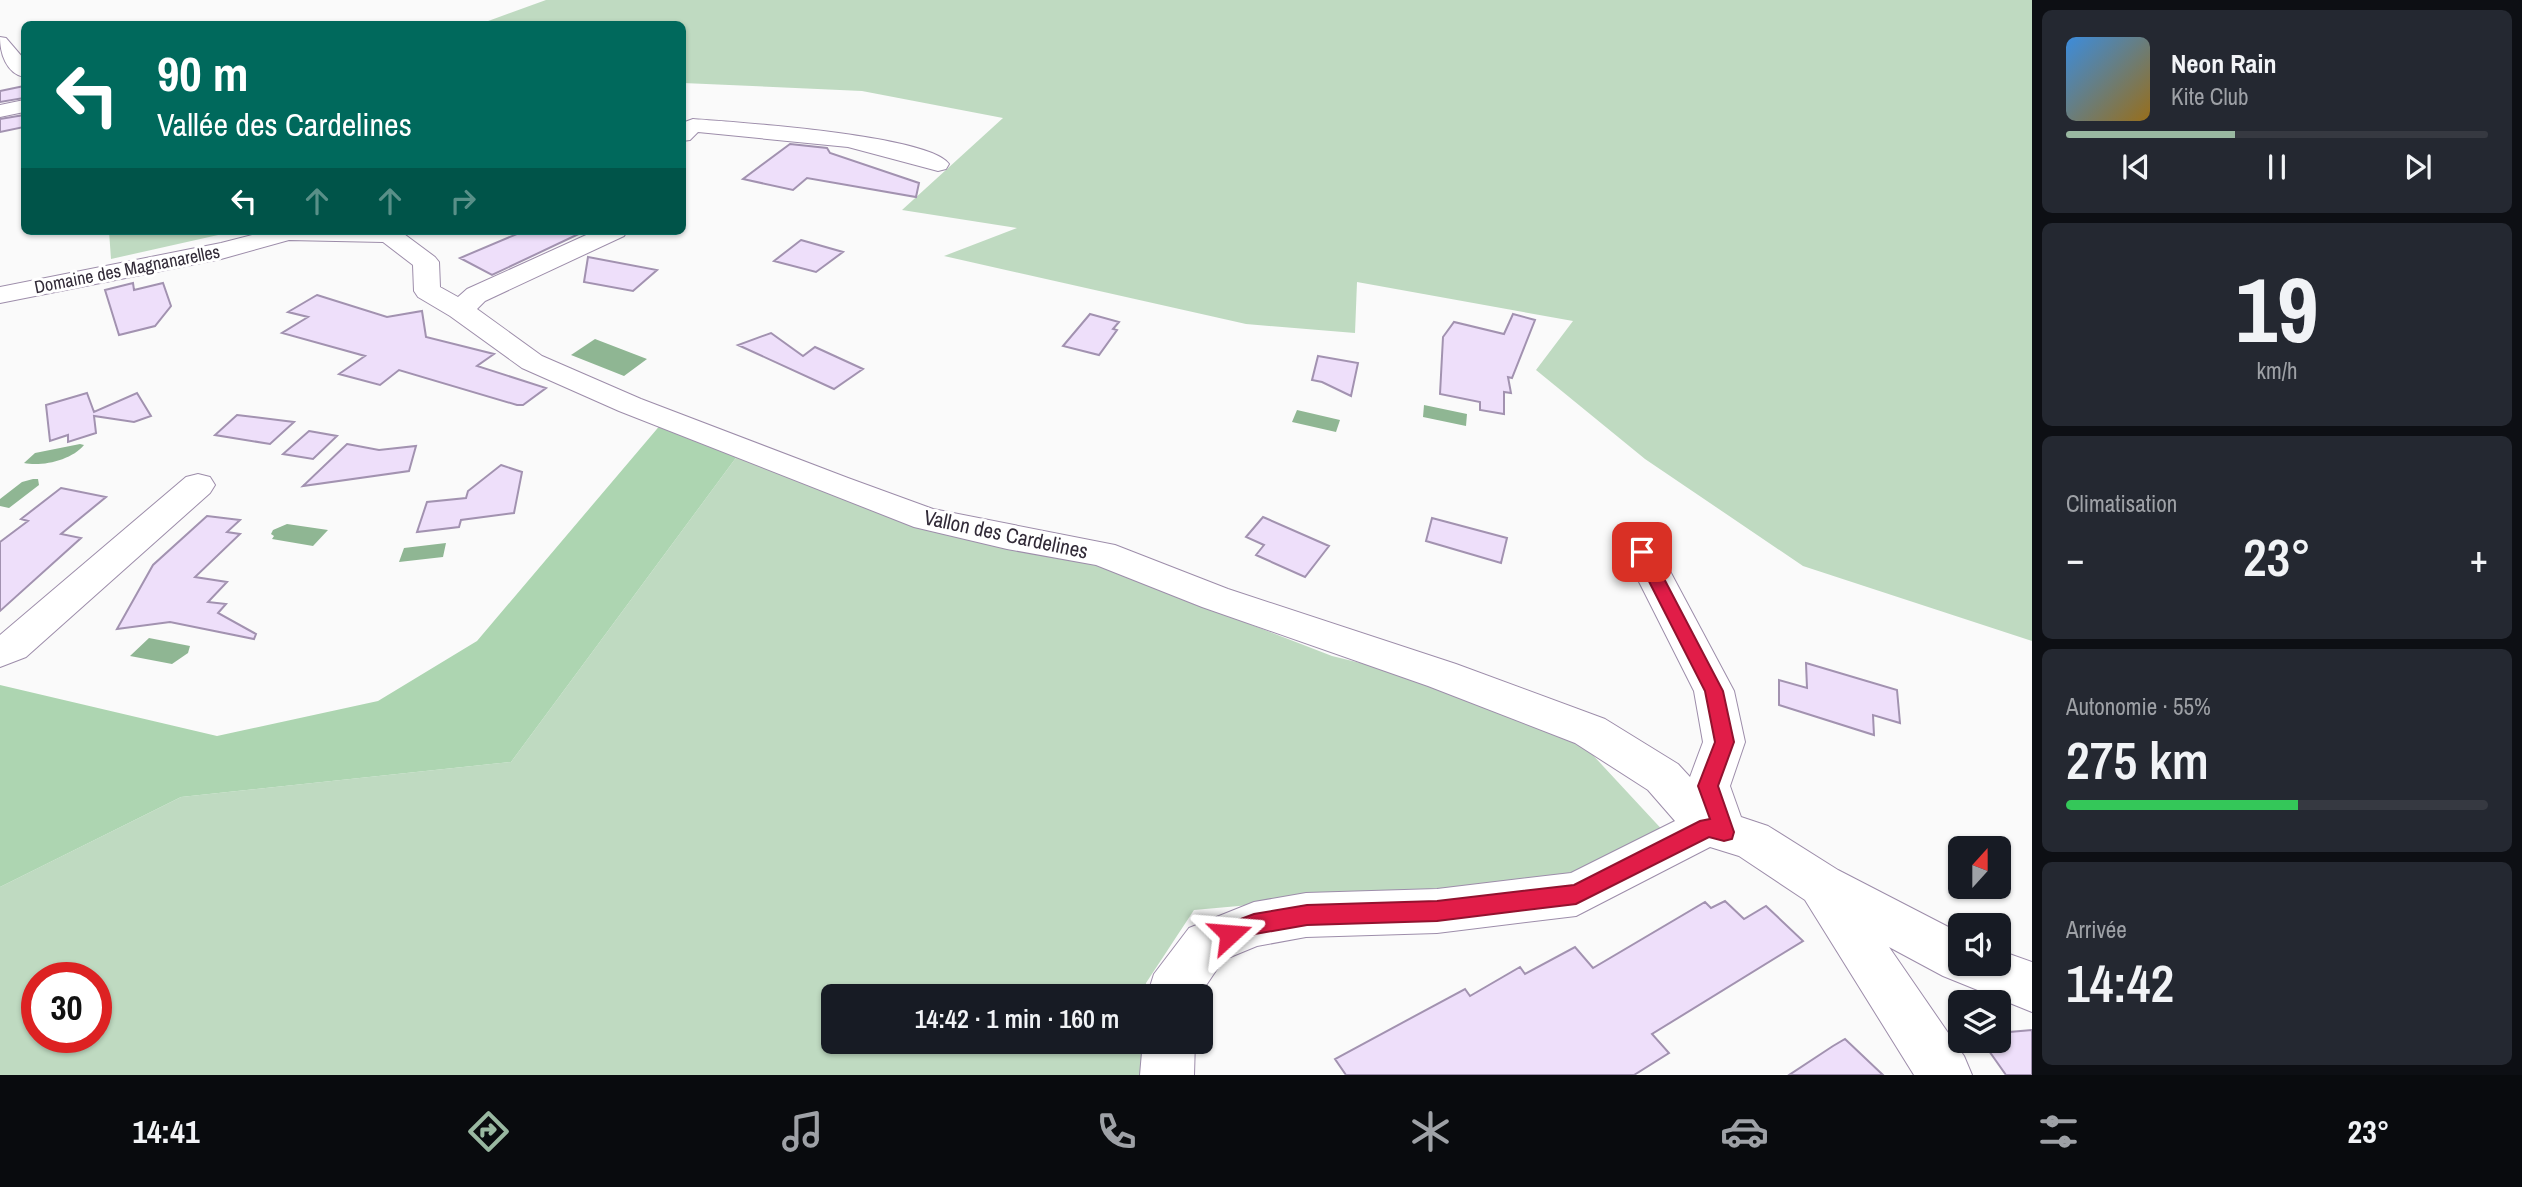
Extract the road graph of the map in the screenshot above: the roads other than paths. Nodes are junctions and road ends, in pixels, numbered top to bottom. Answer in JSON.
{"nodes":[{"id":1,"x":0,"y":42,"type":"edge"},
{"id":2,"x":21,"y":67,"type":"edge"},
{"id":3,"x":21,"y":107,"type":"edge"},
{"id":4,"x":0,"y":111,"type":"edge"},
{"id":5,"x":686,"y":131,"type":"edge"},
{"id":6,"x":939,"y":164,"type":"dead end"},
{"id":7,"x":279,"y":235,"type":"edge"},
{"id":8,"x":389,"y":235,"type":"edge"},
{"id":9,"x":606,"y":235,"type":"edge"},
{"id":10,"x":0,"y":295,"type":"edge"},
{"id":11,"x":460,"y":310,"type":"junction"},
{"id":12,"x":198,"y":485,"type":"dead end"},
{"id":13,"x":1642,"y":552,"type":"dead end"},
{"id":14,"x":0,"y":652,"type":"edge"},
{"id":15,"x":1716,"y":830,"type":"junction"},
{"id":16,"x":1821,"y":885,"type":"junction"},
{"id":17,"x":1948,"y":953,"type":"edge"},
{"id":18,"x":2006,"y":976,"type":"edge"},
{"id":19,"x":1177,"y":984,"type":"edge"},
{"id":20,"x":2032,"y":986,"type":"edge"},
{"id":21,"x":1168,"y":1054,"type":"edge"},
{"id":22,"x":1167,"y":1075,"type":"edge"},
{"id":23,"x":1945,"y":1075,"type":"edge"}],
"edges":[{"from":1,"to":2,"type":"street"},
{"from":3,"to":4,"type":"street"},
{"from":5,"to":6,"type":"street"},
{"from":7,"to":10,"type":"street","name":"Domaine des Magnanarelles"},
{"from":8,"to":11,"type":"street","name":"Domaine des Magnanarelles"},
{"from":9,"to":11,"type":"street"},
{"from":11,"to":15,"type":"street","name":"Vallon des Cardelines"},
{"from":12,"to":14,"type":"street"},
{"from":13,"to":15,"type":"street"},
{"from":15,"to":16,"type":"street"},
{"from":15,"to":19,"type":"street"},
{"from":16,"to":17,"type":"street"},
{"from":16,"to":23,"type":"street"},
{"from":18,"to":20,"type":"street"},
{"from":21,"to":22,"type":"street"}]}
